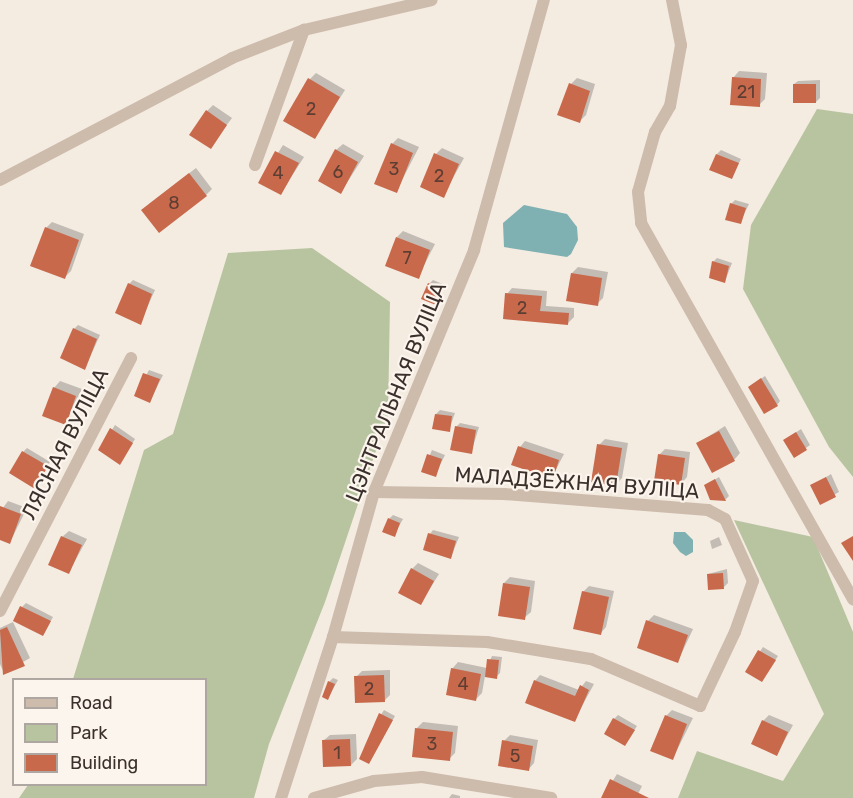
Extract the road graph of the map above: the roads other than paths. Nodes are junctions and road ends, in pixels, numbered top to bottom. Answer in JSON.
{"nodes":[{"id":1,"x":432,"y":0,"type":"edge"},
{"id":2,"x":544,"y":0,"type":"edge"},
{"id":3,"x":672,"y":0,"type":"edge"},
{"id":4,"x":304,"y":30,"type":"junction"},
{"id":5,"x":255,"y":165,"type":"dead end"},
{"id":6,"x":0,"y":180,"type":"edge"},
{"id":7,"x":131,"y":358,"type":"dead end"},
{"id":8,"x":374,"y":492,"type":"junction"},
{"id":9,"x":853,"y":599,"type":"edge"},
{"id":10,"x":0,"y":611,"type":"edge"},
{"id":11,"x":333,"y":637,"type":"junction"},
{"id":12,"x":281,"y":798,"type":"edge"},
{"id":13,"x":314,"y":798,"type":"edge"},
{"id":14,"x":551,"y":798,"type":"edge"}],
"edges":[{"from":1,"to":4,"type":"street"},
{"from":2,"to":8,"type":"street","name":"ЦЭНТРАЛЬНАЯ ВУЛІЦА"},
{"from":3,"to":9,"type":"street"},
{"from":4,"to":5,"type":"street"},
{"from":4,"to":6,"type":"street"},
{"from":7,"to":10,"type":"street","name":"ЛЯСНАЯ ВУЛІЦА"},
{"from":8,"to":11,"type":"street","name":"ЦЭНТРАЛЬНАЯ ВУЛІЦА"},
{"from":8,"to":11,"type":"street","name":"МАЛАДЗЁЖНАЯ ВУЛІЦА"},
{"from":11,"to":12,"type":"street","name":"ЦЭНТРАЛЬНАЯ ВУЛІЦА"},
{"from":13,"to":14,"type":"street"}]}
